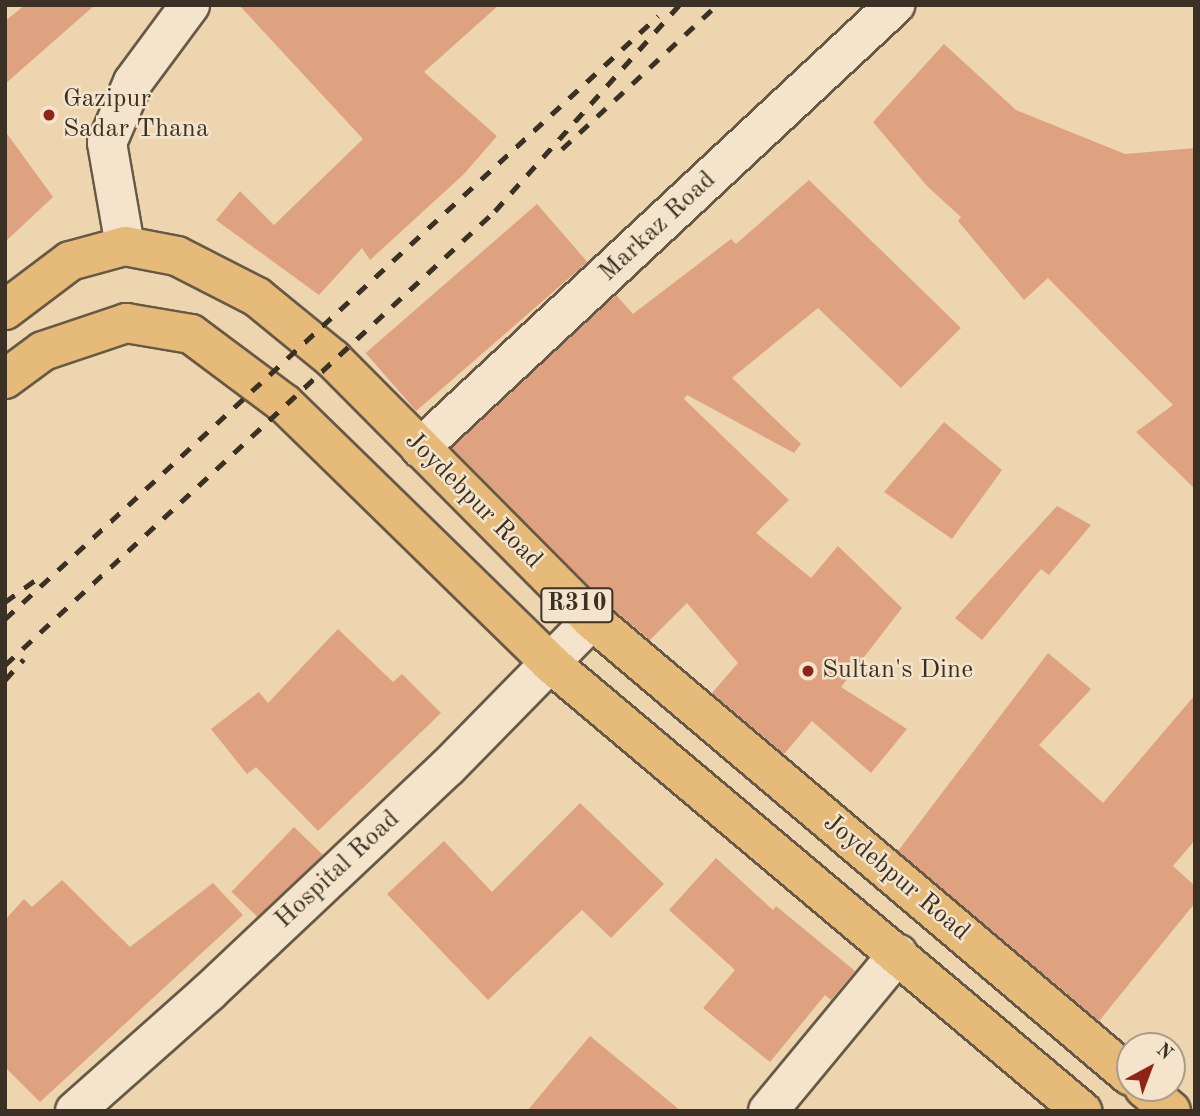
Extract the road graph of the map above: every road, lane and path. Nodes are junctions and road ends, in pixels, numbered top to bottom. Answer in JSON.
{"nodes":[{"id":1,"x":190,"y":5,"type":"edge"},
{"id":2,"x":895,"y":5,"type":"edge"},
{"id":3,"x":125,"y":246,"type":"junction"},
{"id":4,"x":5,"y":310,"type":"edge"},
{"id":5,"x":5,"y":379,"type":"edge"},
{"id":6,"x":420,"y":448,"type":"junction"},
{"id":7,"x":593,"y":620,"type":"junction"},
{"id":8,"x":550,"y":663,"type":"junction"},
{"id":9,"x":898,"y":954,"type":"junction"},
{"id":10,"x":1116,"y":1064,"type":"edge"},
{"id":11,"x":75,"y":1111,"type":"edge"},
{"id":12,"x":768,"y":1111,"type":"edge"},
{"id":13,"x":1082,"y":1111,"type":"edge"}],
"edges":[{"from":1,"to":3,"type":"main road"},
{"from":2,"to":6,"type":"main road","name":"Markaz Road"},
{"from":3,"to":4,"type":"main road","name":"Joydebpur Road","number":"R310"},
{"from":3,"to":6,"type":"main road","name":"Joydebpur Road","number":"R310"},
{"from":5,"to":8,"type":"main road","number":"R310"},
{"from":6,"to":7,"type":"main road","name":"Joydebpur Road","number":"R310"},
{"from":7,"to":8,"type":"main road","name":"Hospital Road"},
{"from":7,"to":10,"type":"main road","name":"Joydebpur Road","number":"R310"},
{"from":8,"to":9,"type":"main road","number":"R310"},
{"from":8,"to":11,"type":"main road","name":"Hospital Road"},
{"from":9,"to":12,"type":"main road"},
{"from":9,"to":13,"type":"main road","number":"R310"}]}
